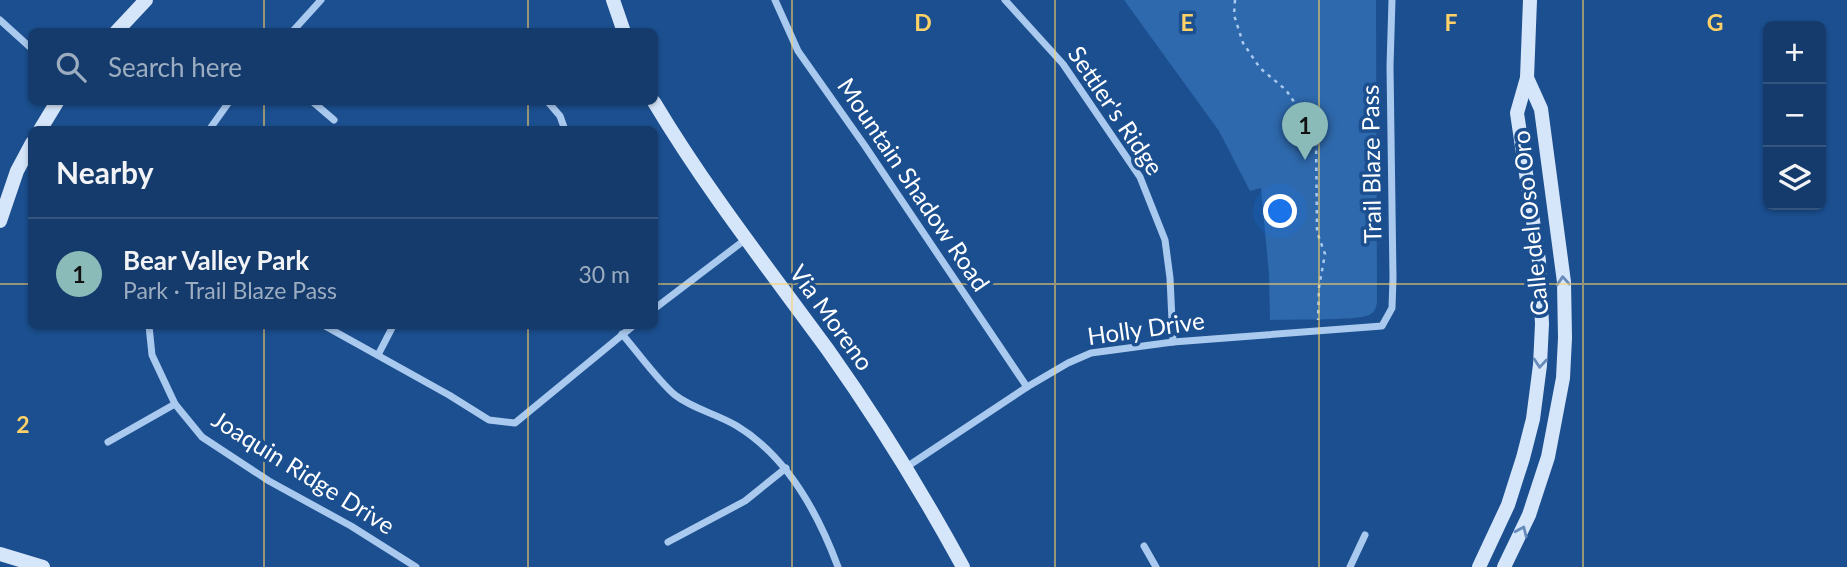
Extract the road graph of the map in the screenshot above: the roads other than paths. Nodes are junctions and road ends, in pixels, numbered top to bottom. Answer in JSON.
{"nodes":[{"id":1,"x":146,"y":0,"type":"edge"},
{"id":2,"x":321,"y":0,"type":"edge"},
{"id":3,"x":614,"y":0,"type":"edge"},
{"id":4,"x":775,"y":0,"type":"edge"},
{"id":5,"x":1005,"y":0,"type":"edge"},
{"id":6,"x":1392,"y":0,"type":"edge"},
{"id":7,"x":1530,"y":0,"type":"edge"},
{"id":8,"x":0,"y":20,"type":"edge"},
{"id":9,"x":120,"y":28,"type":"edge"},
{"id":10,"x":296,"y":28,"type":"edge"},
{"id":11,"x":623,"y":28,"type":"edge"},
{"id":12,"x":28,"y":45,"type":"edge"},
{"id":13,"x":1527,"y":78,"type":"junction"},
{"id":14,"x":55,"y":105,"type":"edge"},
{"id":15,"x":227,"y":105,"type":"edge"},
{"id":16,"x":316,"y":105,"type":"edge"},
{"id":17,"x":551,"y":105,"type":"edge"},
{"id":18,"x":656,"y":105,"type":"edge"},
{"id":19,"x":334,"y":120,"type":"dead end"},
{"id":20,"x":42,"y":126,"type":"edge"},
{"id":21,"x":212,"y":126,"type":"edge"},
{"id":22,"x":564,"y":126,"type":"edge"},
{"id":23,"x":28,"y":150,"type":"edge"},
{"id":24,"x":0,"y":221,"type":"edge"},
{"id":25,"x":746,"y":239,"type":"junction"},
{"id":26,"x":658,"y":306,"type":"edge"},
{"id":27,"x":1382,"y":326,"type":"joint"},
{"id":28,"x":149,"y":329,"type":"edge"},
{"id":29,"x":330,"y":329,"type":"edge"},
{"id":30,"x":391,"y":329,"type":"edge"},
{"id":31,"x":629,"y":329,"type":"edge"},
{"id":32,"x":622,"y":334,"type":"junction"},
{"id":33,"x":1173,"y":342,"type":"junction"},
{"id":34,"x":377,"y":355,"type":"junction"},
{"id":35,"x":1027,"y":387,"type":"junction"},
{"id":36,"x":175,"y":404,"type":"junction"},
{"id":37,"x":108,"y":442,"type":"dead end"},
{"id":38,"x":786,"y":468,"type":"junction"},
{"id":39,"x":905,"y":468,"type":"junction"},
{"id":40,"x":1515,"y":484,"type":"junction"},
{"id":41,"x":1537,"y":493,"type":"junction"},
{"id":42,"x":1366,"y":535,"type":"dead end"},
{"id":43,"x":668,"y":542,"type":"dead end"},
{"id":44,"x":1144,"y":546,"type":"dead end"},
{"id":45,"x":0,"y":554,"type":"edge"},
{"id":46,"x":43,"y":567,"type":"edge"},
{"id":47,"x":416,"y":567,"type":"edge"},
{"id":48,"x":838,"y":567,"type":"edge"},
{"id":49,"x":963,"y":567,"type":"edge"},
{"id":50,"x":1156,"y":567,"type":"edge"},
{"id":51,"x":1350,"y":567,"type":"edge"},
{"id":52,"x":1479,"y":567,"type":"edge"},
{"id":53,"x":1504,"y":567,"type":"edge"}],
"edges":[{"from":1,"to":9,"type":"main road"},
{"from":2,"to":10,"type":"street"},
{"from":3,"to":11,"type":"main road"},
{"from":4,"to":35,"type":"street","name":"Mountain Shadow Road"},
{"from":5,"to":33,"type":"street","name":"Settler's Ridge"},
{"from":6,"to":27,"type":"street","name":"Trail Blaze Pass"},
{"from":7,"to":13,"type":"main road","name":"Calle del Oso Oro"},
{"from":8,"to":12,"type":"street"},
{"from":13,"to":40,"type":"main road","name":"Calle del Oso Oro","one_way":true},
{"from":41,"to":13,"type":"main road","name":"Calle del Oso Oro","one_way":true},
{"from":14,"to":20,"type":"main road"},
{"from":15,"to":21,"type":"street"},
{"from":16,"to":19,"type":"street"},
{"from":17,"to":22,"type":"street"},
{"from":18,"to":25,"type":"main road","name":"Via Moreno"},
{"from":23,"to":24,"type":"main road"},
{"from":25,"to":26,"type":"street"},
{"from":25,"to":39,"type":"main road","name":"Via Moreno"},
{"from":27,"to":33,"type":"street","name":"Holly Drive"},
{"from":28,"to":36,"type":"street","name":"Joaquin Ridge Drive"},
{"from":29,"to":34,"type":"street"},
{"from":30,"to":34,"type":"street"},
{"from":31,"to":32,"type":"street"},
{"from":32,"to":34,"type":"street"},
{"from":32,"to":38,"type":"street"},
{"from":33,"to":35,"type":"street","name":"Holly Drive"},
{"from":35,"to":39,"type":"street","name":"Holly Drive"},
{"from":36,"to":37,"type":"street"},
{"from":36,"to":47,"type":"street","name":"Joaquin Ridge Drive"},
{"from":38,"to":43,"type":"street"},
{"from":38,"to":48,"type":"street"},
{"from":39,"to":49,"type":"main road","name":"Via Moreno"},
{"from":40,"to":41,"type":"main road"},
{"from":40,"to":52,"type":"main road","name":"Calle del Oso Oro"},
{"from":53,"to":41,"type":"main road","name":"Calle del Oso Oro","one_way":true},
{"from":42,"to":51,"type":"street"},
{"from":44,"to":50,"type":"street"},
{"from":45,"to":46,"type":"main road"}]}
